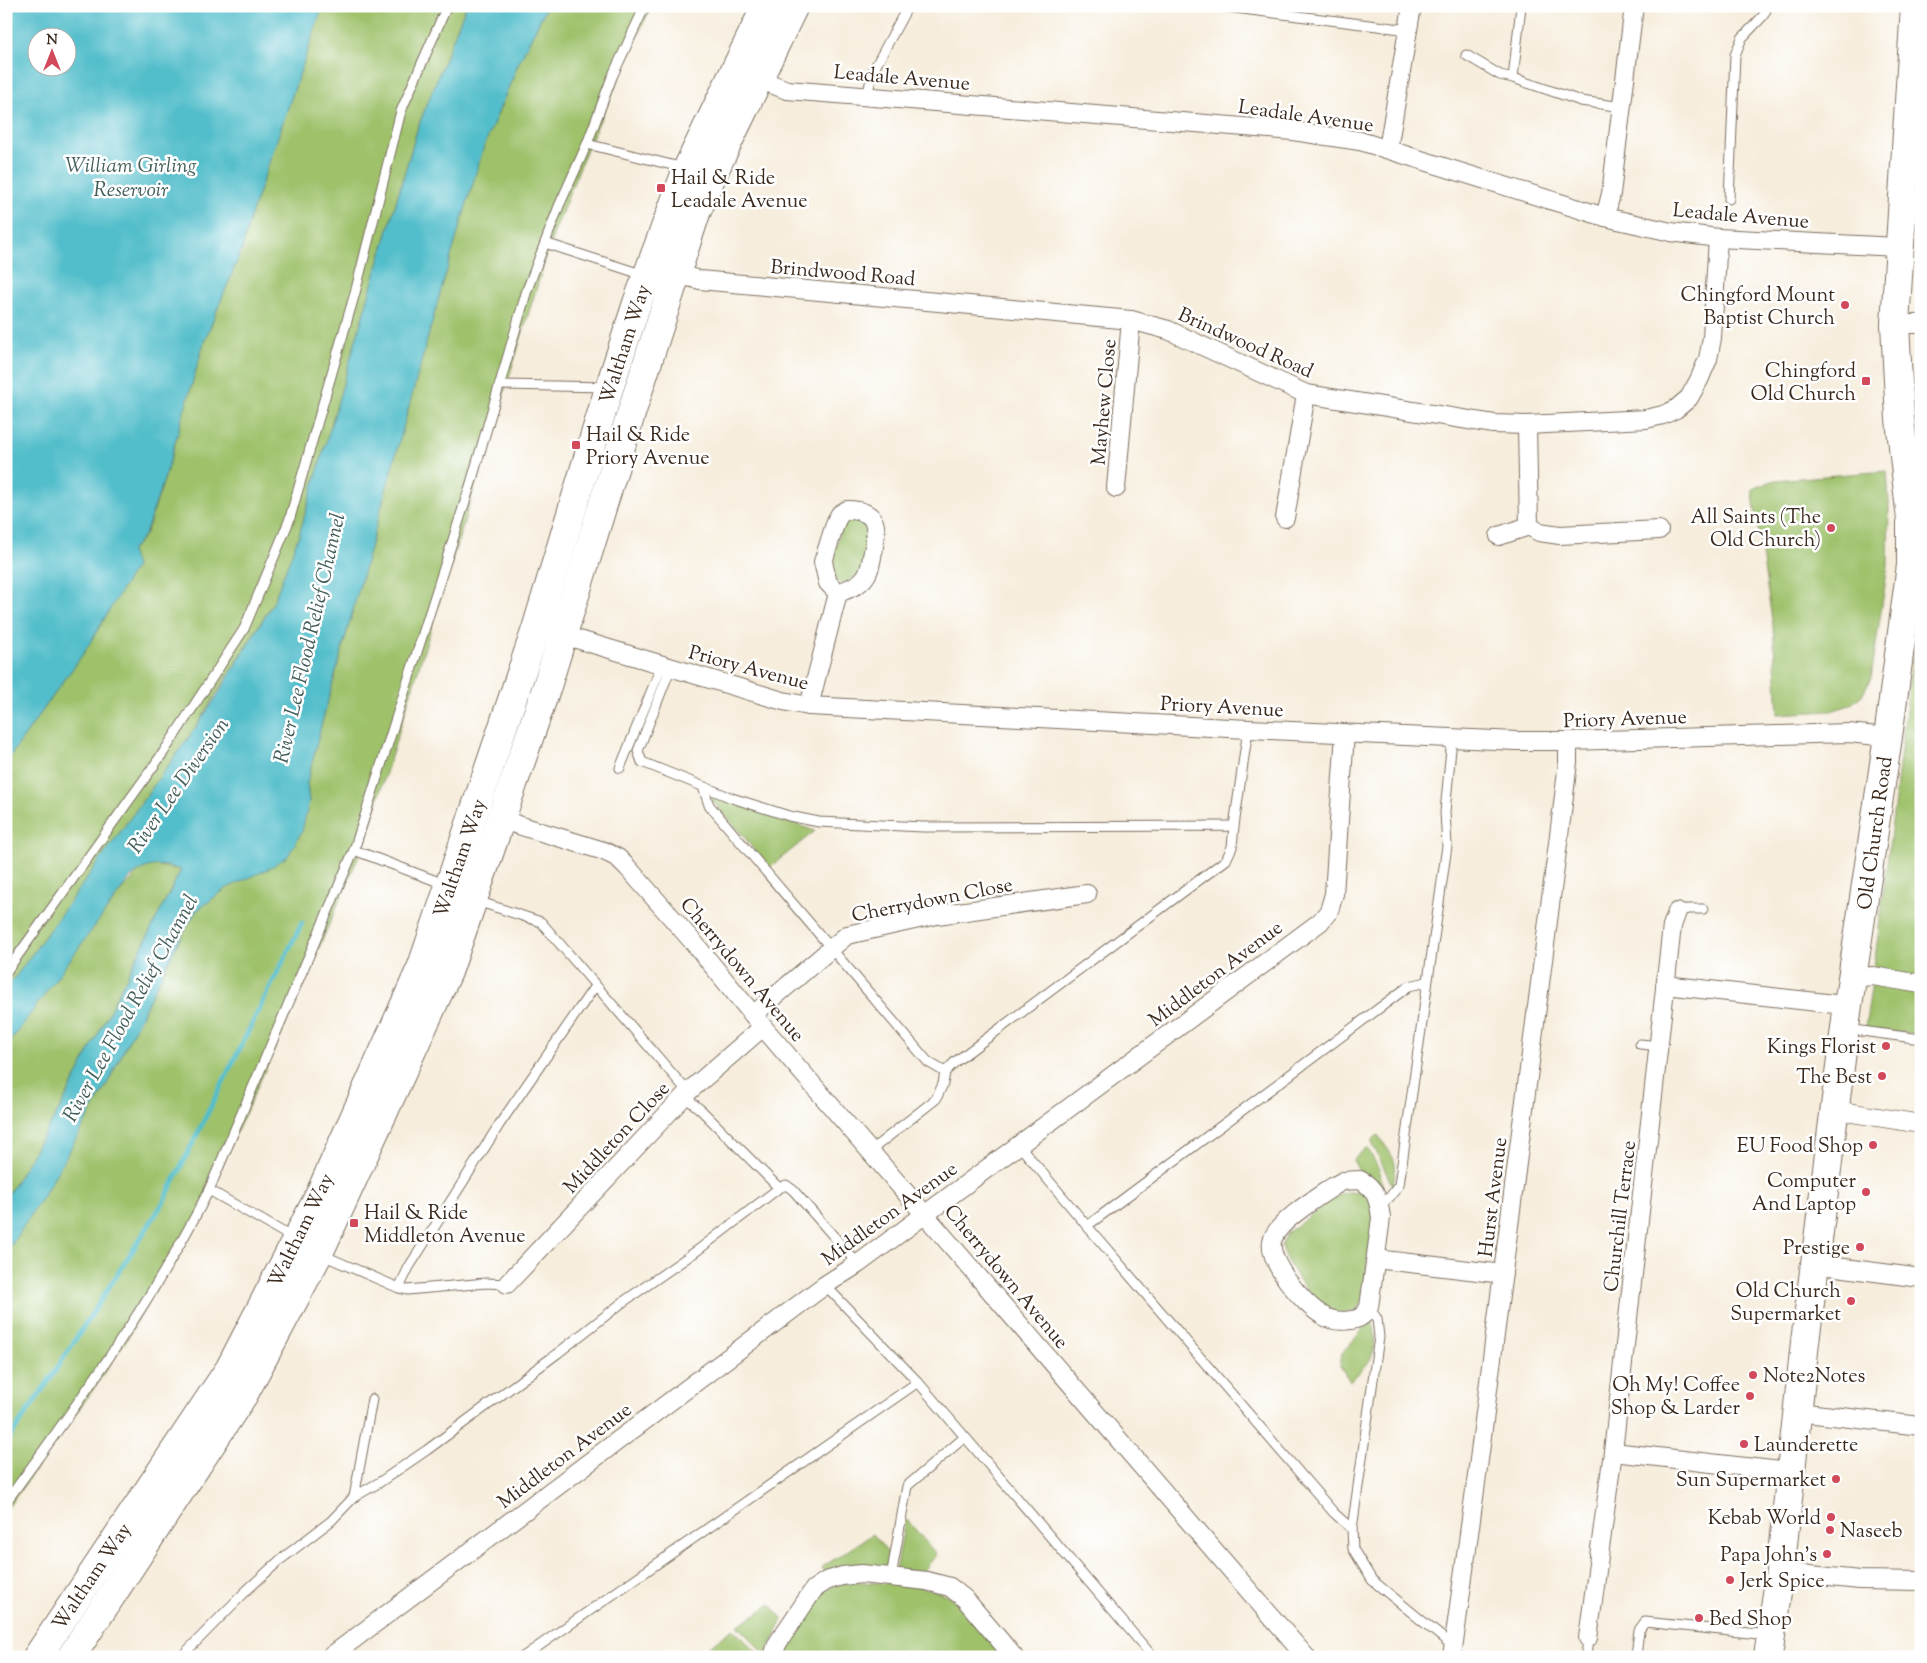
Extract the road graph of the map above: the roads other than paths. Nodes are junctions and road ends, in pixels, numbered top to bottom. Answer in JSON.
{"nodes":[{"id":1,"x":447,"y":6,"type":"edge"},
{"id":2,"x":645,"y":6,"type":"edge"},
{"id":3,"x":766,"y":6,"type":"edge"},
{"id":4,"x":794,"y":6,"type":"edge"},
{"id":5,"x":908,"y":6,"type":"edge"},
{"id":6,"x":1219,"y":6,"type":"edge"},
{"id":7,"x":1412,"y":6,"type":"edge"},
{"id":8,"x":1521,"y":6,"type":"edge"},
{"id":9,"x":1634,"y":6,"type":"edge"},
{"id":10,"x":1768,"y":6,"type":"edge"},
{"id":11,"x":1915,"y":6,"type":"edge"},
{"id":12,"x":1408,"y":30,"type":"junction"},
{"id":13,"x":1466,"y":55,"type":"dead end"},
{"id":14,"x":1513,"y":78,"type":"junction"},
{"id":15,"x":758,"y":80,"type":"junction"},
{"id":16,"x":867,"y":96,"type":"junction"},
{"id":17,"x":1622,"y":107,"type":"junction"},
{"id":18,"x":587,"y":144,"type":"junction"},
{"id":19,"x":1388,"y":149,"type":"junction"},
{"id":20,"x":698,"y":166,"type":"junction"},
{"id":21,"x":1729,"y":199,"type":"dead end"},
{"id":22,"x":1605,"y":217,"type":"junction"},
{"id":23,"x":1718,"y":238,"type":"junction"},
{"id":24,"x":545,"y":243,"type":"junction"},
{"id":25,"x":1898,"y":247,"type":"junction"},
{"id":26,"x":676,"y":274,"type":"junction"},
{"id":27,"x":647,"y":276,"type":"junction"},
{"id":28,"x":1131,"y":320,"type":"junction"},
{"id":29,"x":1908,"y":324,"type":"edge"},
{"id":30,"x":500,"y":385,"type":"junction"},
{"id":31,"x":608,"y":391,"type":"junction"},
{"id":32,"x":1306,"y":394,"type":"junction"},
{"id":33,"x":635,"y":401,"type":"junction"},
{"id":34,"x":1527,"y":425,"type":"junction"},
{"id":35,"x":1116,"y":488,"type":"dead end"},
{"id":36,"x":1284,"y":518,"type":"dead end"},
{"id":37,"x":1916,"y":520,"type":"edge"},
{"id":38,"x":1529,"y":526,"type":"junction"},
{"id":39,"x":1659,"y":530,"type":"dead end"},
{"id":40,"x":1499,"y":536,"type":"dead end"},
{"id":41,"x":554,"y":572,"type":"junction"},
{"id":42,"x":579,"y":580,"type":"junction"},
{"id":43,"x":838,"y":593,"type":"dead end"},
{"id":44,"x":562,"y":635,"type":"junction"},
{"id":45,"x":667,"y":666,"type":"junction"},
{"id":46,"x":519,"y":678,"type":"junction"},
{"id":47,"x":547,"y":686,"type":"junction"},
{"id":48,"x":809,"y":706,"type":"junction"},
{"id":49,"x":1248,"y":729,"type":"junction"},
{"id":50,"x":1345,"y":733,"type":"junction"},
{"id":51,"x":1888,"y":737,"type":"junction"},
{"id":52,"x":1452,"y":738,"type":"junction"},
{"id":53,"x":1568,"y":741,"type":"junction"},
{"id":54,"x":493,"y":755,"type":"junction"},
{"id":55,"x":521,"y":763,"type":"junction"},
{"id":56,"x":620,"y":768,"type":"dead end"},
{"id":57,"x":703,"y":787,"type":"junction"},
{"id":58,"x":502,"y":820,"type":"junction"},
{"id":59,"x":1234,"y":826,"type":"junction"},
{"id":60,"x":354,"y":850,"type":"junction"},
{"id":61,"x":460,"y":856,"type":"junction"},
{"id":62,"x":487,"y":864,"type":"junction"},
{"id":63,"x":449,"y":886,"type":"junction"},
{"id":64,"x":1086,"y":894,"type":"dead end"},
{"id":65,"x":474,"y":900,"type":"junction"},
{"id":66,"x":1703,"y":909,"type":"dead end"},
{"id":67,"x":1677,"y":912,"type":"joint"},
{"id":68,"x":830,"y":949,"type":"junction"},
{"id":69,"x":6,"y":972,"type":"edge"},
{"id":70,"x":1852,"y":978,"type":"junction"},
{"id":71,"x":1427,"y":982,"type":"junction"},
{"id":72,"x":1921,"y":984,"type":"edge"},
{"id":73,"x":1665,"y":985,"type":"junction"},
{"id":74,"x":595,"y":986,"type":"junction"},
{"id":75,"x":758,"y":1021,"type":"junction"},
{"id":76,"x":1846,"y":1021,"type":"junction"},
{"id":77,"x":1921,"y":1039,"type":"edge"},
{"id":78,"x":1640,"y":1044,"type":"dead end"},
{"id":79,"x":1659,"y":1046,"type":"junction"},
{"id":80,"x":944,"y":1072,"type":"junction"},
{"id":81,"x":686,"y":1094,"type":"junction"},
{"id":82,"x":1834,"y":1110,"type":"junction"},
{"id":83,"x":1921,"y":1124,"type":"edge"},
{"id":84,"x":1019,"y":1145,"type":"junction"},
{"id":85,"x":356,"y":1146,"type":"junction"},
{"id":86,"x":870,"y":1150,"type":"junction"},
{"id":87,"x":778,"y":1188,"type":"junction"},
{"id":88,"x":209,"y":1190,"type":"junction"},
{"id":89,"x":1380,"y":1205,"type":"junction"},
{"id":90,"x":926,"y":1214,"type":"junction"},
{"id":91,"x":1087,"y":1226,"type":"junction"},
{"id":92,"x":308,"y":1247,"type":"junction"},
{"id":93,"x":1376,"y":1259,"type":"junction"},
{"id":94,"x":858,"y":1264,"type":"junction"},
{"id":95,"x":1814,"y":1264,"type":"junction"},
{"id":96,"x":1503,"y":1274,"type":"junction"},
{"id":97,"x":1921,"y":1278,"type":"edge"},
{"id":98,"x":508,"y":1284,"type":"joint"},
{"id":99,"x":825,"y":1286,"type":"junction"},
{"id":100,"x":399,"y":1288,"type":"junction"},
{"id":101,"x":1369,"y":1307,"type":"junction"},
{"id":102,"x":918,"y":1382,"type":"junction"},
{"id":103,"x":372,"y":1399,"type":"dead end"},
{"id":104,"x":217,"y":1412,"type":"junction"},
{"id":105,"x":1796,"y":1412,"type":"junction"},
{"id":106,"x":1921,"y":1426,"type":"edge"},
{"id":107,"x":965,"y":1437,"type":"junction"},
{"id":108,"x":1613,"y":1452,"type":"junction"},
{"id":109,"x":1791,"y":1472,"type":"junction"},
{"id":110,"x":354,"y":1497,"type":"junction"},
{"id":111,"x":6,"y":1502,"type":"edge"},
{"id":112,"x":1352,"y":1529,"type":"junction"},
{"id":113,"x":1780,"y":1572,"type":"junction"},
{"id":114,"x":890,"y":1577,"type":"junction"},
{"id":115,"x":88,"y":1579,"type":"junction"},
{"id":116,"x":1921,"y":1581,"type":"edge"},
{"id":117,"x":112,"y":1593,"type":"junction"},
{"id":118,"x":1588,"y":1638,"type":"joint"},
{"id":119,"x":1769,"y":1646,"type":"edge"},
{"id":120,"x":1453,"y":1652,"type":"edge"},
{"id":121,"x":37,"y":1657,"type":"edge"},
{"id":122,"x":71,"y":1657,"type":"edge"},
{"id":123,"x":181,"y":1657,"type":"edge"},
{"id":124,"x":330,"y":1657,"type":"edge"},
{"id":125,"x":523,"y":1657,"type":"edge"},
{"id":126,"x":773,"y":1657,"type":"edge"},
{"id":127,"x":1014,"y":1657,"type":"edge"},
{"id":128,"x":1153,"y":1657,"type":"edge"},
{"id":129,"x":1306,"y":1657,"type":"edge"},
{"id":130,"x":1586,"y":1657,"type":"edge"},
{"id":131,"x":1636,"y":1657,"type":"edge"}],
"edges":[{"from":1,"to":69,"type":"lane"},
{"from":2,"to":18,"type":"lane"},
{"from":3,"to":20,"type":"main road","name":"Waltham Way"},
{"from":4,"to":15,"type":"main road","name":"Waltham Way"},
{"from":5,"to":16,"type":"lane"},
{"from":6,"to":12,"type":"lane"},
{"from":7,"to":12,"type":"street"},
{"from":8,"to":14,"type":"lane"},
{"from":9,"to":17,"type":"street"},
{"from":10,"to":21,"type":"lane"},
{"from":11,"to":25,"type":"main road","name":"Old Church Road"},
{"from":12,"to":19,"type":"street"},
{"from":13,"to":14,"type":"lane"},
{"from":14,"to":17,"type":"lane"},
{"from":15,"to":16,"type":"street","name":"Leadale Avenue"},
{"from":15,"to":20,"type":"main road","name":"Waltham Way"},
{"from":16,"to":19,"type":"street","name":"Leadale Avenue"},
{"from":17,"to":22,"type":"street"},
{"from":18,"to":20,"type":"lane"},
{"from":18,"to":24,"type":"lane"},
{"from":19,"to":22,"type":"street","name":"Leadale Avenue"},
{"from":20,"to":26,"type":"main road","name":"Waltham Way"},
{"from":20,"to":27,"type":"main road","name":"Waltham Way"},
{"from":22,"to":23,"type":"street","name":"Leadale Avenue"},
{"from":23,"to":25,"type":"street","name":"Leadale Avenue"},
{"from":23,"to":34,"type":"street","name":"Brindwood Road"},
{"from":24,"to":27,"type":"lane"},
{"from":24,"to":30,"type":"lane"},
{"from":25,"to":29,"type":"main road","name":"Old Church Road"},
{"from":26,"to":28,"type":"street","name":"Brindwood Road"},
{"from":26,"to":33,"type":"main road","name":"Waltham Way"},
{"from":27,"to":31,"type":"main road","name":"Waltham Way"},
{"from":28,"to":32,"type":"street","name":"Brindwood Road"},
{"from":28,"to":35,"type":"street","name":"Mayhew Close"},
{"from":29,"to":37,"type":"main road","name":"Old Church Road"},
{"from":30,"to":31,"type":"lane"},
{"from":30,"to":60,"type":"lane"},
{"from":31,"to":33,"type":"main road"},
{"from":31,"to":41,"type":"main road","name":"Waltham Way"},
{"from":32,"to":34,"type":"street","name":"Brindwood Road"},
{"from":32,"to":36,"type":"street"},
{"from":33,"to":42,"type":"main road","name":"Waltham Way"},
{"from":34,"to":38,"type":"street"},
{"from":37,"to":51,"type":"main road","name":"Old Church Road"},
{"from":38,"to":39,"type":"street"},
{"from":38,"to":40,"type":"street"},
{"from":41,"to":42,"type":"main road"},
{"from":41,"to":46,"type":"main road","name":"Waltham Way"},
{"from":42,"to":44,"type":"main road","name":"Waltham Way"},
{"from":43,"to":48,"type":"street"},
{"from":44,"to":45,"type":"street","name":"Priory Avenue"},
{"from":44,"to":47,"type":"main road","name":"Waltham Way"},
{"from":45,"to":48,"type":"street","name":"Priory Avenue"},
{"from":45,"to":56,"type":"lane"},
{"from":45,"to":57,"type":"lane"},
{"from":46,"to":47,"type":"main road"},
{"from":46,"to":54,"type":"main road","name":"Waltham Way"},
{"from":47,"to":55,"type":"main road","name":"Waltham Way"},
{"from":48,"to":49,"type":"street","name":"Priory Avenue"},
{"from":49,"to":50,"type":"street","name":"Priory Avenue"},
{"from":49,"to":59,"type":"lane"},
{"from":50,"to":52,"type":"street","name":"Priory Avenue"},
{"from":50,"to":84,"type":"street","name":"Middleton Avenue"},
{"from":51,"to":53,"type":"street","name":"Priory Avenue"},
{"from":51,"to":70,"type":"main road","name":"Old Church Road"},
{"from":52,"to":53,"type":"street","name":"Priory Avenue"},
{"from":52,"to":71,"type":"lane"},
{"from":53,"to":96,"type":"street","name":"Hurst Avenue"},
{"from":54,"to":55,"type":"main road"},
{"from":54,"to":61,"type":"main road","name":"Waltham Way"},
{"from":55,"to":58,"type":"main road","name":"Waltham Way"},
{"from":57,"to":59,"type":"lane"},
{"from":57,"to":68,"type":"lane"},
{"from":58,"to":62,"type":"main road","name":"Waltham Way"},
{"from":58,"to":75,"type":"street","name":"Cherrydown Avenue"},
{"from":59,"to":80,"type":"lane"},
{"from":60,"to":63,"type":"lane"},
{"from":60,"to":88,"type":"lane"},
{"from":61,"to":62,"type":"main road"},
{"from":61,"to":63,"type":"main road","name":"Waltham Way"},
{"from":62,"to":65,"type":"main road","name":"Waltham Way"},
{"from":63,"to":85,"type":"main road","name":"Waltham Way"},
{"from":64,"to":68,"type":"street","name":"Cherrydown Close"},
{"from":65,"to":74,"type":"lane"},
{"from":65,"to":85,"type":"main road","name":"Waltham Way"},
{"from":66,"to":67,"type":"lane","name":"Churchill Terrace"},
{"from":67,"to":73,"type":"street","name":"Churchill Terrace"},
{"from":68,"to":75,"type":"street","name":"Cherrydown Close"},
{"from":68,"to":80,"type":"lane"},
{"from":70,"to":72,"type":"street"},
{"from":70,"to":76,"type":"main road","name":"Old Church Road"},
{"from":71,"to":89,"type":"lane"},
{"from":71,"to":91,"type":"lane"},
{"from":73,"to":76,"type":"street"},
{"from":73,"to":79,"type":"street","name":"Churchill Terrace"},
{"from":74,"to":81,"type":"lane"},
{"from":74,"to":100,"type":"lane"},
{"from":75,"to":81,"type":"street","name":"Middleton Close"},
{"from":75,"to":86,"type":"street","name":"Cherrydown Avenue"},
{"from":76,"to":77,"type":"lane"},
{"from":76,"to":82,"type":"main road","name":"Old Church Road"},
{"from":78,"to":79,"type":"lane"},
{"from":79,"to":108,"type":"street","name":"Churchill Terrace"},
{"from":80,"to":86,"type":"lane"},
{"from":81,"to":87,"type":"lane"},
{"from":81,"to":98,"type":"street","name":"Middleton Close"},
{"from":82,"to":83,"type":"street"},
{"from":82,"to":95,"type":"main road","name":"Old Church Road"},
{"from":84,"to":90,"type":"street","name":"Middleton Avenue"},
{"from":84,"to":91,"type":"lane"},
{"from":85,"to":92,"type":"main road","name":"Waltham Way"},
{"from":86,"to":90,"type":"street","name":"Cherrydown Avenue"},
{"from":87,"to":94,"type":"lane"},
{"from":87,"to":110,"type":"lane"},
{"from":88,"to":92,"type":"lane"},
{"from":88,"to":111,"type":"lane"},
{"from":89,"to":93,"type":"street"},
{"from":89,"to":101,"type":"street"},
{"from":90,"to":94,"type":"street","name":"Middleton Avenue"},
{"from":90,"to":129,"type":"street","name":"Cherrydown Avenue"},
{"from":91,"to":112,"type":"lane"},
{"from":92,"to":100,"type":"lane"},
{"from":92,"to":104,"type":"main road","name":"Waltham Way"},
{"from":93,"to":96,"type":"street"},
{"from":93,"to":101,"type":"street"},
{"from":94,"to":99,"type":"street","name":"Middleton Avenue"},
{"from":95,"to":97,"type":"street"},
{"from":95,"to":105,"type":"main road","name":"Old Church Road"},
{"from":96,"to":120,"type":"street","name":"Hurst Avenue"},
{"from":98,"to":100,"type":"lane"},
{"from":99,"to":102,"type":"lane"},
{"from":99,"to":124,"type":"street","name":"Middleton Avenue"},
{"from":101,"to":112,"type":"lane"},
{"from":102,"to":107,"type":"lane"},
{"from":102,"to":125,"type":"lane"},
{"from":103,"to":110,"type":"lane"},
{"from":104,"to":115,"type":"main road","name":"Waltham Way"},
{"from":104,"to":117,"type":"main road","name":"Waltham Way"},
{"from":105,"to":106,"type":"street"},
{"from":105,"to":109,"type":"main road","name":"Old Church Road"},
{"from":107,"to":114,"type":"lane"},
{"from":107,"to":128,"type":"lane"},
{"from":108,"to":109,"type":"street"},
{"from":108,"to":118,"type":"street","name":"Churchill Terrace"},
{"from":109,"to":113,"type":"main road","name":"Old Church Road"},
{"from":110,"to":123,"type":"lane"},
{"from":112,"to":120,"type":"lane"},
{"from":113,"to":116,"type":"street"},
{"from":113,"to":119,"type":"main road","name":"Old Church Road"},
{"from":114,"to":126,"type":"street"},
{"from":114,"to":127,"type":"street"},
{"from":115,"to":117,"type":"main road"},
{"from":115,"to":121,"type":"main road","name":"Waltham Way"},
{"from":117,"to":122,"type":"main road","name":"Waltham Way"},
{"from":118,"to":130,"type":"lane"},
{"from":119,"to":131,"type":"lane"}]}
